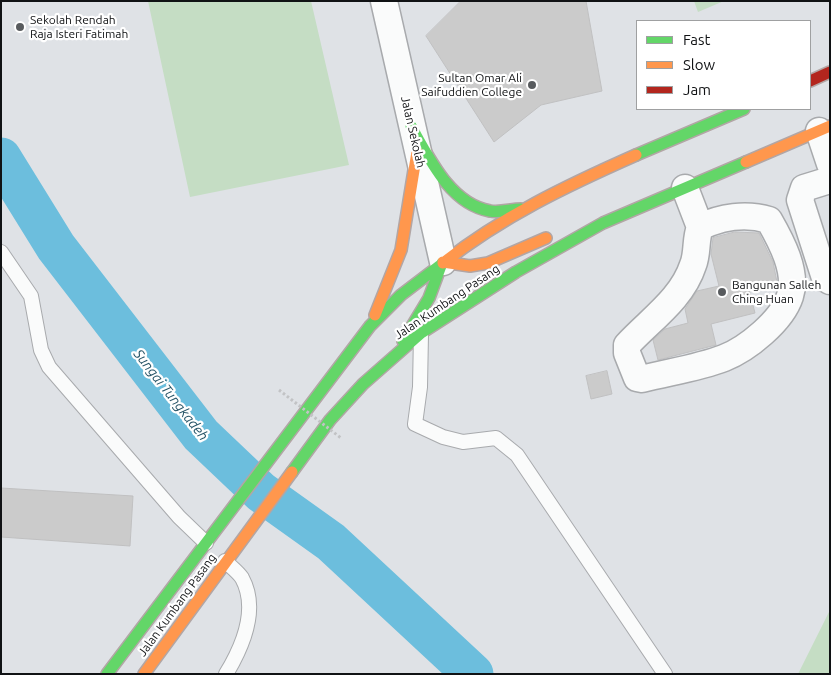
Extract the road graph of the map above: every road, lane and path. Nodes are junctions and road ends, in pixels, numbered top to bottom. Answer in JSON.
{"nodes":[{"id":1,"x":384,"y":1,"type":"edge"},
{"id":2,"x":830,"y":72,"type":"edge"},
{"id":3,"x":811,"y":81,"type":"edge"},
{"id":4,"x":742,"y":110,"type":"edge"},
{"id":5,"x":411,"y":126,"type":"junction"},
{"id":6,"x":824,"y":128,"type":"edge"},
{"id":7,"x":417,"y":152,"type":"junction"},
{"id":8,"x":830,"y":164,"type":"edge"},
{"id":9,"x":830,"y":180,"type":"edge"},
{"id":10,"x":686,"y":188,"type":"junction"},
{"id":11,"x":521,"y":209,"type":"junction"},
{"id":12,"x":603,"y":223,"type":"junction"},
{"id":13,"x":700,"y":228,"type":"junction"},
{"id":14,"x":1,"y":252,"type":"edge"},
{"id":15,"x":443,"y":262,"type":"junction"},
{"id":16,"x":830,"y":281,"type":"edge"},
{"id":17,"x":370,"y":326,"type":"junction"},
{"id":18,"x":421,"y":333,"type":"junction"},
{"id":19,"x":392,"y":357,"type":"junction"},
{"id":20,"x":279,"y":390,"type":"dead end"},
{"id":21,"x":341,"y":438,"type":"dead end"},
{"id":22,"x":206,"y":542,"type":"junction"},
{"id":23,"x":225,"y":561,"type":"junction"},
{"id":24,"x":107,"y":674,"type":"edge"},
{"id":25,"x":144,"y":674,"type":"edge"},
{"id":26,"x":226,"y":674,"type":"edge"},
{"id":27,"x":665,"y":674,"type":"edge"}],
"edges":[{"from":1,"to":5,"type":"street","name":"Jalan Sekolah"},
{"from":2,"to":3,"type":"main road"},
{"from":4,"to":11,"type":"main road","name":"Jalan Kumbang Pasang"},
{"from":5,"to":7,"type":"street","name":"Jalan Sekolah"},
{"from":5,"to":11,"type":"main road"},
{"from":6,"to":8,"type":"street"},
{"from":6,"to":10,"type":"main road","name":"Jalan Kumbang Pasang"},
{"from":7,"to":15,"type":"street","name":"Jalan Sekolah"},
{"from":7,"to":17,"type":"main road"},
{"from":9,"to":16,"type":"street"},
{"from":10,"to":12,"type":"main road","name":"Jalan Kumbang Pasang"},
{"from":10,"to":13,"type":"street"},
{"from":11,"to":15,"type":"main road","name":"Jalan Kumbang Pasang"},
{"from":12,"to":15,"type":"main road"},
{"from":12,"to":18,"type":"main road","name":"Jalan Kumbang Pasang"},
{"from":13,"to":13,"type":"street"},
{"from":14,"to":22,"type":"lane"},
{"from":15,"to":17,"type":"main road","name":"Jalan Kumbang Pasang"},
{"from":15,"to":19,"type":"main road"},
{"from":17,"to":22,"type":"main road","name":"Jalan Kumbang Pasang"},
{"from":18,"to":19,"type":"main road","name":"Jalan Kumbang Pasang"},
{"from":18,"to":27,"type":"lane"},
{"from":19,"to":23,"type":"main road","name":"Jalan Kumbang Pasang"},
{"from":20,"to":21,"type":"path","bridge":true},
{"from":22,"to":24,"type":"main road","name":"Jalan Kumbang Pasang"},
{"from":23,"to":25,"type":"main road","name":"Jalan Kumbang Pasang"},
{"from":23,"to":26,"type":"lane"}]}
